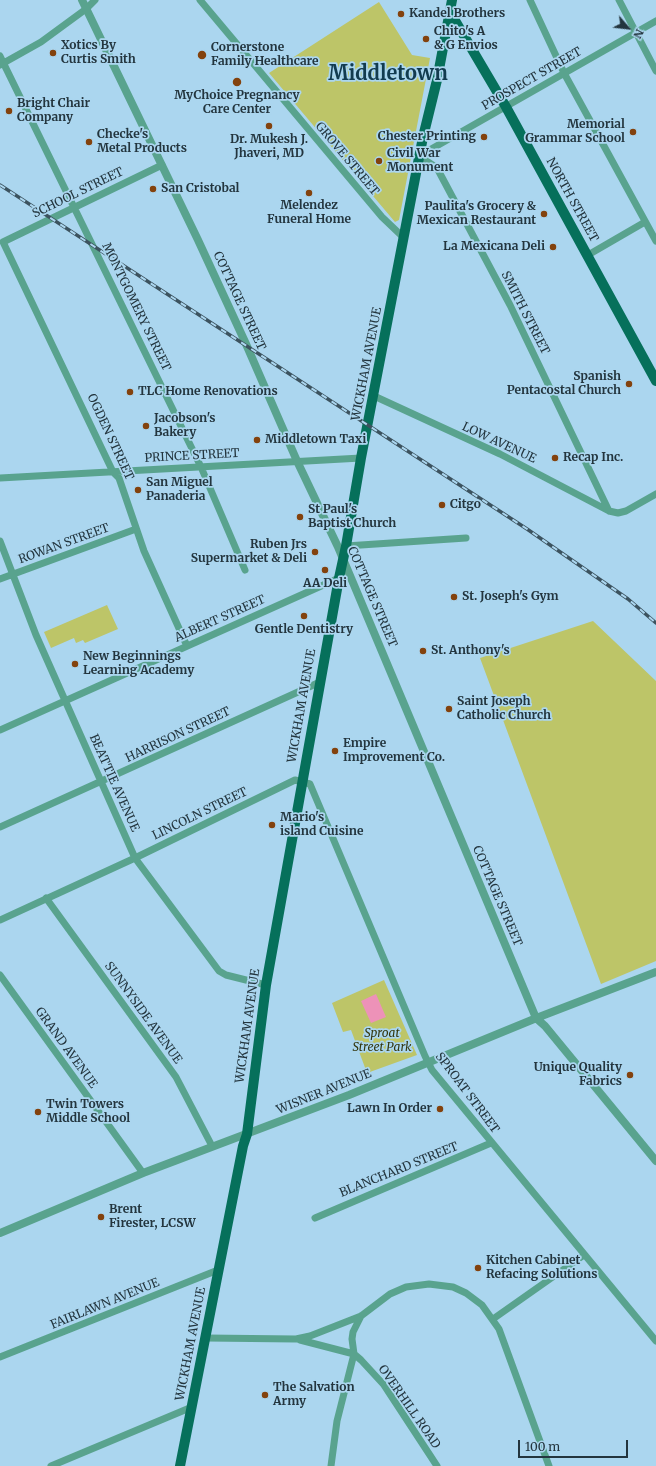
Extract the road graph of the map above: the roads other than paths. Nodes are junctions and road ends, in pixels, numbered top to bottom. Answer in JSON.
{"nodes":[{"id":1,"x":82,"y":0,"type":"edge"},
{"id":2,"x":95,"y":0,"type":"edge"},
{"id":3,"x":200,"y":0,"type":"edge"},
{"id":4,"x":530,"y":0,"type":"edge"},
{"id":5,"x":619,"y":0,"type":"edge"},
{"id":6,"x":453,"y":3,"type":"edge"},
{"id":7,"x":86,"y":9,"type":"junction"},
{"id":8,"x":656,"y":21,"type":"edge"},
{"id":9,"x":634,"y":32,"type":"junction"},
{"id":10,"x":0,"y":56,"type":"edge"},
{"id":11,"x":2,"y":64,"type":"edge"},
{"id":12,"x":656,"y":71,"type":"edge"},
{"id":13,"x":564,"y":73,"type":"junction"},
{"id":14,"x":506,"y":107,"type":"junction"},
{"id":15,"x":419,"y":156,"type":"junction"},
{"id":16,"x":162,"y":165,"type":"junction"},
{"id":17,"x":75,"y":208,"type":"junction"},
{"id":18,"x":646,"y":222,"type":"junction"},
{"id":19,"x":404,"y":238,"type":"junction"},
{"id":20,"x":656,"y":240,"type":"edge"},
{"id":21,"x":4,"y":242,"type":"joint"},
{"id":22,"x":588,"y":255,"type":"junction"},
{"id":23,"x":656,"y":381,"type":"edge"},
{"id":24,"x":374,"y":396,"type":"junction"},
{"id":25,"x":361,"y":458,"type":"junction"},
{"id":26,"x":297,"y":461,"type":"junction"},
{"id":27,"x":201,"y":467,"type":"junction"},
{"id":28,"x":113,"y":472,"type":"junction"},
{"id":29,"x":0,"y":478,"type":"edge"},
{"id":30,"x":656,"y":494,"type":"edge"},
{"id":31,"x":610,"y":511,"type":"junction"},
{"id":32,"x":136,"y":529,"type":"junction"},
{"id":33,"x":466,"y":538,"type":"dead end"},
{"id":34,"x":0,"y":541,"type":"edge"},
{"id":35,"x":346,"y":546,"type":"junction"},
{"id":36,"x":343,"y":561,"type":"junction"},
{"id":37,"x":245,"y":570,"type":"dead end"},
{"id":38,"x":13,"y":574,"type":"junction"},
{"id":39,"x":339,"y":578,"type":"junction"},
{"id":40,"x":0,"y":579,"type":"edge"},
{"id":41,"x":187,"y":646,"type":"junction"},
{"id":42,"x":320,"y":682,"type":"junction"},
{"id":43,"x":65,"y":701,"type":"junction"},
{"id":44,"x":0,"y":730,"type":"edge"},
{"id":45,"x":302,"y":781,"type":"junction"},
{"id":46,"x":102,"y":782,"type":"junction"},
{"id":47,"x":0,"y":827,"type":"edge"},
{"id":48,"x":135,"y":858,"type":"junction"},
{"id":49,"x":46,"y":898,"type":"junction"},
{"id":50,"x":0,"y":920,"type":"edge"},
{"id":51,"x":656,"y":972,"type":"edge"},
{"id":52,"x":0,"y":975,"type":"edge"},
{"id":53,"x":266,"y":985,"type":"junction"},
{"id":54,"x":536,"y":1018,"type":"junction"},
{"id":55,"x":428,"y":1062,"type":"junction"},
{"id":56,"x":246,"y":1134,"type":"junction"},
{"id":57,"x":491,"y":1143,"type":"junction"},
{"id":58,"x":212,"y":1146,"type":"junction"},
{"id":59,"x":656,"y":1161,"type":"edge"},
{"id":60,"x":143,"y":1173,"type":"junction"},
{"id":61,"x":315,"y":1218,"type":"dead end"},
{"id":62,"x":0,"y":1232,"type":"edge"},
{"id":63,"x":584,"y":1256,"type":"junction"},
{"id":64,"x":218,"y":1270,"type":"junction"},
{"id":65,"x":361,"y":1316,"type":"junction"},
{"id":66,"x":494,"y":1319,"type":"junction"},
{"id":67,"x":206,"y":1338,"type":"junction"},
{"id":68,"x":296,"y":1339,"type":"junction"},
{"id":69,"x":656,"y":1341,"type":"edge"},
{"id":70,"x":354,"y":1354,"type":"junction"},
{"id":71,"x":0,"y":1357,"type":"edge"},
{"id":72,"x":192,"y":1407,"type":"junction"},
{"id":73,"x":51,"y":1466,"type":"edge"},
{"id":74,"x":180,"y":1466,"type":"edge"},
{"id":75,"x":331,"y":1466,"type":"edge"},
{"id":76,"x":437,"y":1466,"type":"edge"},
{"id":77,"x":549,"y":1466,"type":"edge"}],
"edges":[{"from":1,"to":7,"type":"street","name":"COTTAGE STREET"},
{"from":2,"to":7,"type":"street"},
{"from":3,"to":19,"type":"street","name":"GROVE STREET"},
{"from":4,"to":13,"type":"street"},
{"from":5,"to":9,"type":"street"},
{"from":6,"to":14,"type":"main road","name":"NORTH STREET"},
{"from":6,"to":15,"type":"main road","name":"WICKHAM AVENUE"},
{"from":7,"to":11,"type":"street"},
{"from":7,"to":16,"type":"street","name":"COTTAGE STREET"},
{"from":8,"to":9,"type":"street","name":"PROSPECT STREET"},
{"from":9,"to":12,"type":"street"},
{"from":9,"to":13,"type":"street","name":"PROSPECT STREET"},
{"from":10,"to":11,"type":"street","name":"MONTGOMERY STREET"},
{"from":11,"to":17,"type":"street","name":"MONTGOMERY STREET"},
{"from":13,"to":14,"type":"street","name":"PROSPECT STREET"},
{"from":13,"to":18,"type":"street"},
{"from":14,"to":15,"type":"street","name":"PROSPECT STREET"},
{"from":14,"to":22,"type":"main road","name":"NORTH STREET"},
{"from":15,"to":19,"type":"main road","name":"WICKHAM AVENUE"},
{"from":15,"to":31,"type":"street","name":"SMITH STREET"},
{"from":16,"to":17,"type":"street","name":"SCHOOL STREET"},
{"from":16,"to":26,"type":"street","name":"COTTAGE STREET"},
{"from":17,"to":21,"type":"street","name":"SCHOOL STREET"},
{"from":17,"to":27,"type":"street","name":"MONTGOMERY STREET"},
{"from":18,"to":20,"type":"street"},
{"from":18,"to":22,"type":"street"},
{"from":19,"to":24,"type":"main road","name":"WICKHAM AVENUE"},
{"from":21,"to":28,"type":"street","name":"OGDEN STREET"},
{"from":22,"to":23,"type":"main road","name":"NORTH STREET"},
{"from":24,"to":25,"type":"main road","name":"WICKHAM AVENUE"},
{"from":24,"to":31,"type":"street","name":"LOW AVENUE"},
{"from":25,"to":26,"type":"street","name":"PRINCE STREET"},
{"from":25,"to":35,"type":"main road","name":"WICKHAM AVENUE"},
{"from":26,"to":27,"type":"street","name":"PRINCE STREET"},
{"from":26,"to":36,"type":"street","name":"COTTAGE STREET"},
{"from":27,"to":28,"type":"street","name":"PRINCE STREET"},
{"from":27,"to":37,"type":"street","name":"MONTGOMERY STREET"},
{"from":28,"to":29,"type":"street","name":"PRINCE STREET"},
{"from":28,"to":32,"type":"street","name":"OGDEN STREET"},
{"from":30,"to":31,"type":"street"},
{"from":32,"to":38,"type":"street","name":"ROWAN STREET"},
{"from":32,"to":41,"type":"street","name":"OGDEN STREET"},
{"from":33,"to":35,"type":"street"},
{"from":34,"to":38,"type":"street","name":"BEATTIE AVENUE"},
{"from":35,"to":36,"type":"main road","name":"WICKHAM AVENUE"},
{"from":36,"to":39,"type":"main road","name":"WICKHAM AVENUE"},
{"from":36,"to":54,"type":"street","name":"COTTAGE STREET"},
{"from":38,"to":40,"type":"street","name":"ROWAN STREET"},
{"from":38,"to":43,"type":"street","name":"BEATTIE AVENUE"},
{"from":39,"to":41,"type":"street","name":"ALBERT STREET"},
{"from":39,"to":42,"type":"main road","name":"WICKHAM AVENUE"},
{"from":41,"to":43,"type":"street","name":"ALBERT STREET"},
{"from":42,"to":45,"type":"main road","name":"WICKHAM AVENUE"},
{"from":42,"to":46,"type":"street","name":"HARRISON STREET"},
{"from":43,"to":44,"type":"street","name":"ALBERT STREET"},
{"from":43,"to":46,"type":"street","name":"BEATTIE AVENUE"},
{"from":45,"to":48,"type":"street","name":"LINCOLN STREET"},
{"from":45,"to":53,"type":"main road","name":"WICKHAM AVENUE"},
{"from":45,"to":55,"type":"street","name":"SPROAT STREET"},
{"from":46,"to":47,"type":"street","name":"HARRISON STREET"},
{"from":46,"to":48,"type":"street","name":"BEATTIE AVENUE"},
{"from":48,"to":49,"type":"street","name":"LINCOLN STREET"},
{"from":48,"to":53,"type":"street","name":"BEATTIE AVENUE"},
{"from":49,"to":50,"type":"street","name":"LINCOLN STREET"},
{"from":49,"to":58,"type":"street","name":"SUNNYSIDE AVENUE"},
{"from":51,"to":54,"type":"street","name":"WISNER AVENUE"},
{"from":52,"to":60,"type":"street","name":"GRAND AVENUE"},
{"from":53,"to":56,"type":"main road","name":"WICKHAM AVENUE"},
{"from":54,"to":55,"type":"street","name":"WISNER AVENUE"},
{"from":54,"to":59,"type":"street","name":"COTTAGE STREET"},
{"from":55,"to":56,"type":"street","name":"WISNER AVENUE"},
{"from":55,"to":57,"type":"street","name":"SPROAT STREET"},
{"from":56,"to":58,"type":"street","name":"WISNER AVENUE"},
{"from":56,"to":64,"type":"main road","name":"WICKHAM AVENUE"},
{"from":57,"to":61,"type":"street","name":"BLANCHARD STREET"},
{"from":57,"to":63,"type":"street","name":"SPROAT STREET"},
{"from":58,"to":60,"type":"street","name":"WISNER AVENUE"},
{"from":60,"to":62,"type":"street","name":"WISNER AVENUE"},
{"from":63,"to":66,"type":"street"},
{"from":63,"to":69,"type":"street","name":"SPROAT STREET"},
{"from":64,"to":67,"type":"main road","name":"WICKHAM AVENUE"},
{"from":64,"to":71,"type":"street","name":"FAIRLAWN AVENUE"},
{"from":65,"to":66,"type":"street"},
{"from":65,"to":68,"type":"street"},
{"from":65,"to":70,"type":"street"},
{"from":66,"to":77,"type":"street"},
{"from":67,"to":68,"type":"street"},
{"from":67,"to":72,"type":"main road","name":"WICKHAM AVENUE"},
{"from":68,"to":70,"type":"street"},
{"from":70,"to":75,"type":"street"},
{"from":70,"to":76,"type":"street","name":"OVERHILL ROAD"},
{"from":72,"to":73,"type":"street"},
{"from":72,"to":74,"type":"main road","name":"WICKHAM AVENUE"}]}
